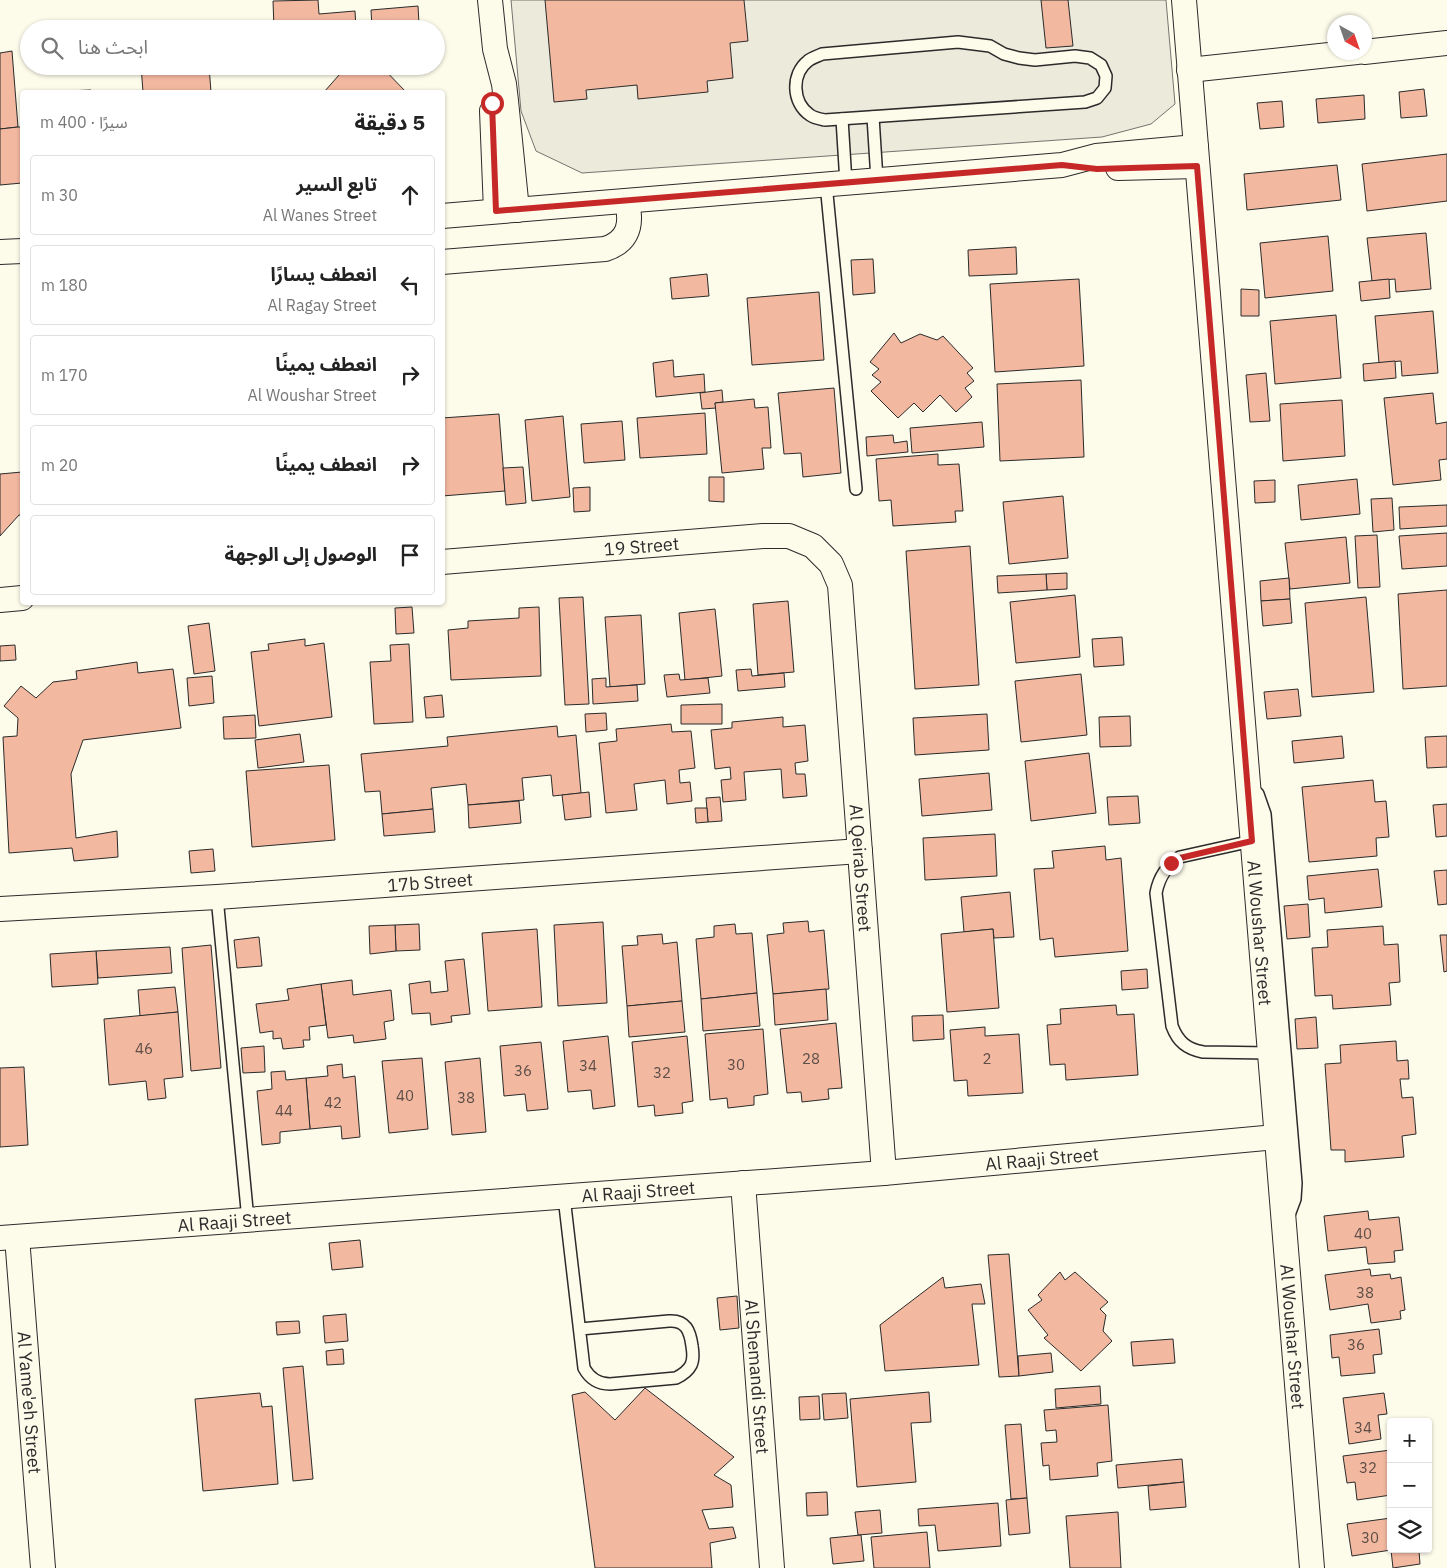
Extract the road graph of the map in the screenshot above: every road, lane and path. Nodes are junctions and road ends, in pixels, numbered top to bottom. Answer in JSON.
{"nodes":[{"id":1,"x":490,"y":0,"type":"edge"},
{"id":2,"x":1184,"y":0,"type":"edge"},
{"id":3,"x":1447,"y":43,"type":"edge"},
{"id":4,"x":1372,"y":51,"type":"edge"},
{"id":5,"x":1327,"y":55,"type":"edge"},
{"id":6,"x":1189,"y":70,"type":"junction"},
{"id":7,"x":873,"y":117,"type":"junction"},
{"id":8,"x":842,"y":119,"type":"junction"},
{"id":9,"x":1196,"y":156,"type":"junction"},
{"id":10,"x":877,"y":180,"type":"junction"},
{"id":11,"x":836,"y":184,"type":"junction"},
{"id":12,"x":627,"y":201,"type":"junction"},
{"id":13,"x":507,"y":211,"type":"junction"},
{"id":14,"x":445,"y":216,"type":"edge"},
{"id":15,"x":20,"y":250,"type":"edge"},
{"id":16,"x":0,"y":252,"type":"edge"},
{"id":17,"x":445,"y":262,"type":"edge"},
{"id":18,"x":856,"y":489,"type":"dead end"},
{"id":19,"x":445,"y":562,"type":"edge"},
{"id":20,"x":831,"y":564,"type":"joint"},
{"id":21,"x":20,"y":598,"type":"edge"},
{"id":22,"x":0,"y":600,"type":"edge"},
{"id":23,"x":1247,"y":783,"type":"junction"},
{"id":24,"x":1252,"y":841,"type":"junction"},
{"id":25,"x":860,"y":851,"type":"junction"},
{"id":26,"x":217,"y":897,"type":"junction"},
{"id":27,"x":0,"y":909,"type":"edge"},
{"id":28,"x":1270,"y":1053,"type":"junction"},
{"id":29,"x":1276,"y":1138,"type":"junction"},
{"id":30,"x":884,"y":1173,"type":"junction"},
{"id":31,"x":743,"y":1184,"type":"junction"},
{"id":32,"x":564,"y":1197,"type":"junction"},
{"id":33,"x":248,"y":1220,"type":"junction"},
{"id":34,"x":1284,"y":1229,"type":"junction"},
{"id":35,"x":9,"y":1238,"type":"edge"},
{"id":36,"x":580,"y":1329,"type":"junction"},
{"id":37,"x":43,"y":1568,"type":"edge"},
{"id":38,"x":772,"y":1568,"type":"edge"},
{"id":39,"x":1312,"y":1568,"type":"edge"}],
"edges":[{"from":1,"to":13,"type":"street"},
{"from":2,"to":6,"type":"street","name":"Al Woushar Street"},
{"from":3,"to":4,"type":"street"},
{"from":5,"to":6,"type":"street"},
{"from":6,"to":9,"type":"street","name":"Al Woushar Street"},
{"from":7,"to":8,"type":"lane"},
{"from":7,"to":8,"type":"lane"},
{"from":7,"to":10,"type":"lane"},
{"from":8,"to":11,"type":"lane"},
{"from":9,"to":10,"type":"street"},
{"from":9,"to":23,"type":"street","name":"Al Woushar Street"},
{"from":10,"to":11,"type":"street"},
{"from":11,"to":12,"type":"street"},
{"from":11,"to":18,"type":"lane"},
{"from":12,"to":13,"type":"street"},
{"from":12,"to":17,"type":"street"},
{"from":13,"to":14,"type":"street"},
{"from":15,"to":16,"type":"street"},
{"from":19,"to":20,"type":"street","name":"19 Street"},
{"from":20,"to":25,"type":"street","name":"Al Qeirab Street"},
{"from":21,"to":22,"type":"street"},
{"from":23,"to":24,"type":"street","name":"Al Woushar Street"},
{"from":23,"to":34,"type":"lane"},
{"from":24,"to":28,"type":"street","name":"Al Woushar Street"},
{"from":24,"to":28,"type":"lane"},
{"from":25,"to":26,"type":"street","name":"17b Street"},
{"from":25,"to":30,"type":"street","name":"Al Qeirab Street"},
{"from":26,"to":27,"type":"street","name":"17b Street"},
{"from":26,"to":33,"type":"lane"},
{"from":28,"to":29,"type":"street","name":"Al Woushar Street"},
{"from":29,"to":30,"type":"street","name":"Al Raaji Street"},
{"from":29,"to":34,"type":"street","name":"Al Woushar Street"},
{"from":30,"to":31,"type":"street","name":"Al Raaji Street"},
{"from":31,"to":32,"type":"street","name":"Al Raaji Street"},
{"from":31,"to":38,"type":"street","name":"Al Shemandi Street"},
{"from":32,"to":33,"type":"street","name":"Al Raaji Street"},
{"from":32,"to":36,"type":"lane"},
{"from":33,"to":35,"type":"street","name":"Al Raaji Street"},
{"from":34,"to":39,"type":"street","name":"Al Woushar Street"},
{"from":35,"to":37,"type":"street","name":"Al Yame'eh Street"},
{"from":36,"to":36,"type":"lane"}]}
